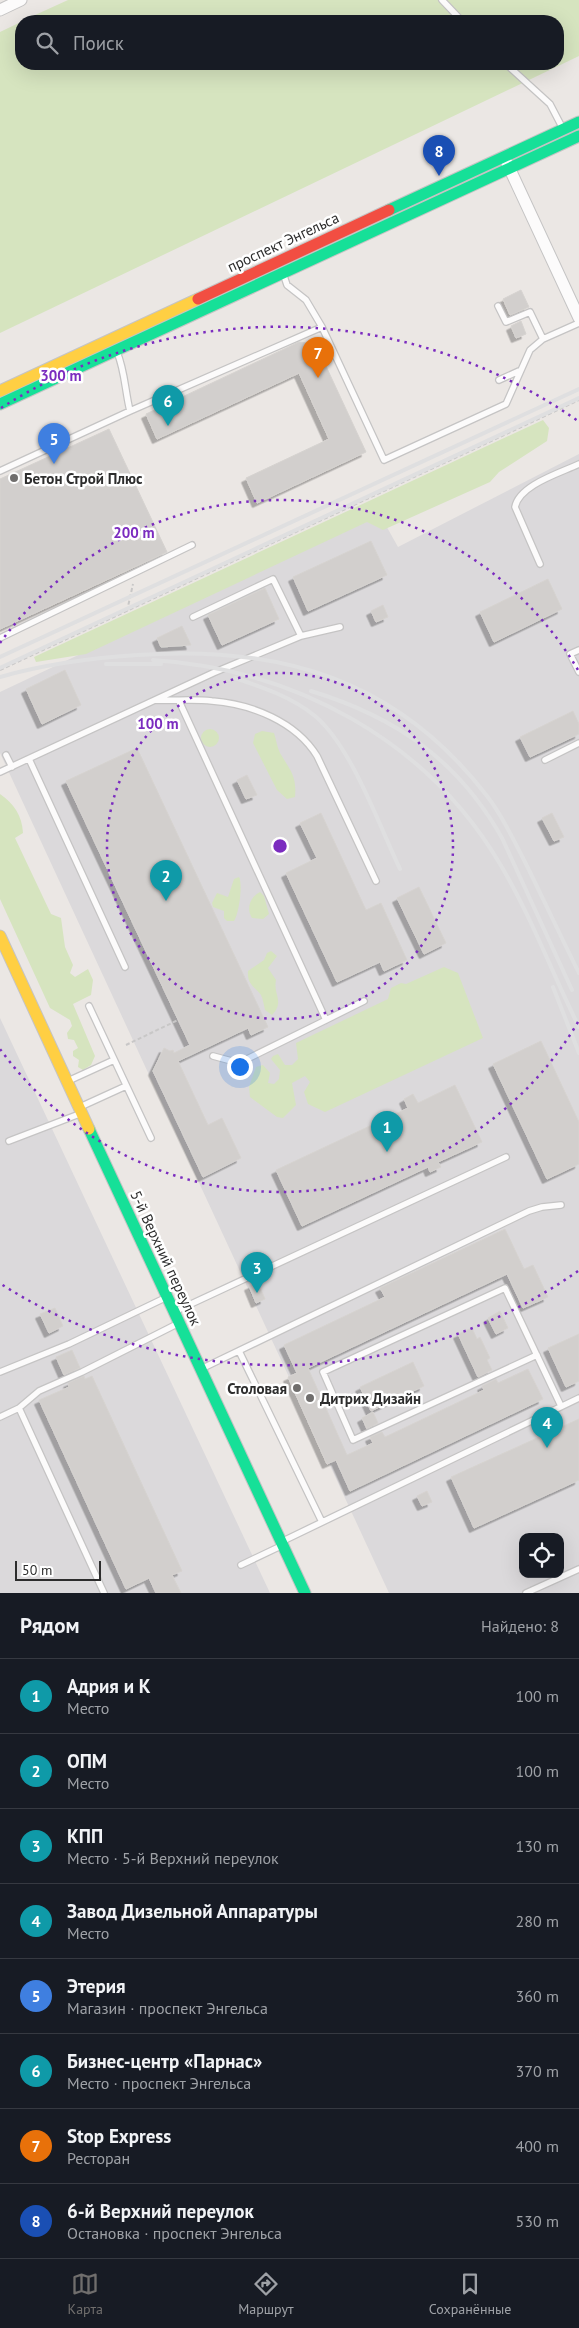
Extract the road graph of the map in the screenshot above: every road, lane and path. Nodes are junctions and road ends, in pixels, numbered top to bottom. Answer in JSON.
{"nodes":[{"id":1,"x":22,"y":0,"type":"edge"},
{"id":2,"x":442,"y":0,"type":"edge"},
{"id":3,"x":0,"y":10,"type":"edge"},
{"id":4,"x":456,"y":15,"type":"edge"},
{"id":5,"x":513,"y":70,"type":"edge"},
{"id":6,"x":579,"y":122,"type":"edge"},
{"id":7,"x":563,"y":129,"type":"junction"},
{"id":8,"x":579,"y":136,"type":"edge"},
{"id":9,"x":505,"y":156,"type":"junction"},
{"id":10,"x":510,"y":168,"type":"junction"},
{"id":11,"x":283,"y":273,"type":"junction"},
{"id":12,"x":498,"y":306,"type":"dead end"},
{"id":13,"x":577,"y":310,"type":"edge"},
{"id":14,"x":579,"y":323,"type":"edge"},
{"id":15,"x":322,"y":327,"type":"junction"},
{"id":16,"x":543,"y":339,"type":"junction"},
{"id":17,"x":116,"y":350,"type":"junction"},
{"id":18,"x":519,"y":371,"type":"junction"},
{"id":19,"x":499,"y":380,"type":"dead end"},
{"id":20,"x":0,"y":390,"type":"edge"},
{"id":21,"x":579,"y":400,"type":"edge"},
{"id":22,"x":0,"y":404,"type":"edge"},
{"id":23,"x":130,"y":411,"type":"junction"},
{"id":24,"x":579,"y":464,"type":"edge"},
{"id":25,"x":0,"y":471,"type":"edge"},
{"id":26,"x":192,"y":545,"type":"dead end"},
{"id":27,"x":540,"y":564,"type":"dead end"},
{"id":28,"x":130,"y":574,"type":"junction"},
{"id":29,"x":127,"y":610,"type":"junction"},
{"id":30,"x":193,"y":617,"type":"dead end"},
{"id":31,"x":340,"y":627,"type":"dead end"},
{"id":32,"x":301,"y":636,"type":"junction"},
{"id":33,"x":0,"y":638,"type":"edge"},
{"id":34,"x":579,"y":650,"type":"edge"},
{"id":35,"x":0,"y":670,"type":"edge"},
{"id":36,"x":579,"y":672,"type":"edge"},
{"id":37,"x":152,"y":700,"type":"junction"},
{"id":38,"x":179,"y":701,"type":"junction"},
{"id":39,"x":579,"y":743,"type":"edge"},
{"id":40,"x":6,"y":755,"type":"dead end"},
{"id":41,"x":29,"y":759,"type":"junction"},
{"id":42,"x":545,"y":760,"type":"dead end"},
{"id":43,"x":12,"y":767,"type":"junction"},
{"id":44,"x":0,"y":772,"type":"edge"},
{"id":45,"x":376,"y":881,"type":"dead end"},
{"id":46,"x":0,"y":936,"type":"edge"},
{"id":47,"x":124,"y":967,"type":"dead end"},
{"id":48,"x":364,"y":1001,"type":"dead end"},
{"id":49,"x":89,"y":1006,"type":"dead end"},
{"id":50,"x":178,"y":1020,"type":"dead end"},
{"id":51,"x":326,"y":1020,"type":"junction"},
{"id":52,"x":126,"y":1045,"type":"dead end"},
{"id":53,"x":213,"y":1056,"type":"dead end"},
{"id":54,"x":114,"y":1060,"type":"junction"},
{"id":55,"x":68,"y":1082,"type":"junction"},
{"id":56,"x":126,"y":1086,"type":"junction"},
{"id":57,"x":81,"y":1110,"type":"junction"},
{"id":58,"x":151,"y":1138,"type":"dead end"},
{"id":59,"x":9,"y":1141,"type":"dead end"},
{"id":60,"x":506,"y":1157,"type":"dead end"},
{"id":61,"x":561,"y":1205,"type":"dead end"},
{"id":62,"x":168,"y":1297,"type":"junction"},
{"id":63,"x":174,"y":1312,"type":"junction"},
{"id":64,"x":180,"y":1323,"type":"junction"},
{"id":65,"x":239,"y":1351,"type":"junction"},
{"id":66,"x":537,"y":1355,"type":"junction"},
{"id":67,"x":201,"y":1369,"type":"junction"},
{"id":68,"x":0,"y":1372,"type":"edge"},
{"id":69,"x":579,"y":1398,"type":"edge"},
{"id":70,"x":561,"y":1406,"type":"junction"},
{"id":71,"x":18,"y":1408,"type":"junction"},
{"id":72,"x":0,"y":1416,"type":"edge"},
{"id":73,"x":322,"y":1522,"type":"junction"},
{"id":74,"x":282,"y":1543,"type":"junction"},
{"id":75,"x":241,"y":1565,"type":"dead end"},
{"id":76,"x":579,"y":1569,"type":"edge"},
{"id":77,"x":104,"y":1593,"type":"edge"},
{"id":78,"x":305,"y":1593,"type":"edge"},
{"id":79,"x":526,"y":1593,"type":"edge"}],
"edges":[{"from":1,"to":3,"type":"street"},
{"from":2,"to":4,"type":"lane"},
{"from":5,"to":7,"type":"lane"},
{"from":6,"to":7,"type":"main road","name":"проспект Энгельса"},
{"from":7,"to":9,"type":"main road","name":"проспект Энгельса"},
{"from":8,"to":10,"type":"main road","name":"проспект Энгельса"},
{"from":9,"to":10,"type":"street"},
{"from":9,"to":20,"type":"main road","name":"проспект Энгельса"},
{"from":10,"to":11,"type":"main road","name":"проспект Энгельса"},
{"from":10,"to":13,"type":"street"},
{"from":11,"to":15,"type":"lane"},
{"from":11,"to":17,"type":"main road","name":"проспект Энгельса"},
{"from":12,"to":16,"type":"lane"},
{"from":14,"to":16,"type":"lane"},
{"from":15,"to":18,"type":"lane"},
{"from":15,"to":23,"type":"lane"},
{"from":16,"to":18,"type":"lane"},
{"from":17,"to":22,"type":"main road","name":"проспект Энгельса"},
{"from":17,"to":23,"type":"lane"},
{"from":18,"to":19,"type":"lane"},
{"from":21,"to":29,"type":"path"},
{"from":23,"to":25,"type":"lane"},
{"from":24,"to":27,"type":"lane"},
{"from":26,"to":28,"type":"lane"},
{"from":28,"to":29,"type":"path"},
{"from":28,"to":33,"type":"lane"},
{"from":29,"to":35,"type":"path"},
{"from":30,"to":32,"type":"lane"},
{"from":31,"to":32,"type":"lane"},
{"from":32,"to":37,"type":"lane"},
{"from":34,"to":36,"type":"lane"},
{"from":37,"to":38,"type":"lane"},
{"from":37,"to":41,"type":"lane"},
{"from":38,"to":45,"type":"lane"},
{"from":38,"to":51,"type":"lane"},
{"from":39,"to":42,"type":"lane"},
{"from":40,"to":43,"type":"lane"},
{"from":41,"to":43,"type":"lane"},
{"from":41,"to":47,"type":"lane"},
{"from":43,"to":44,"type":"lane"},
{"from":46,"to":55,"type":"main road","name":"5-й Верхний переулок"},
{"from":48,"to":51,"type":"lane"},
{"from":49,"to":54,"type":"lane"},
{"from":50,"to":52,"type":"path"},
{"from":51,"to":53,"type":"lane"},
{"from":54,"to":55,"type":"lane"},
{"from":54,"to":56,"type":"lane"},
{"from":55,"to":57,"type":"main road","name":"5-й Верхний переулок"},
{"from":56,"to":57,"type":"lane"},
{"from":56,"to":58,"type":"lane"},
{"from":57,"to":59,"type":"lane"},
{"from":57,"to":62,"type":"main road","name":"5-й Верхний переулок"},
{"from":60,"to":63,"type":"lane"},
{"from":61,"to":65,"type":"lane"},
{"from":62,"to":63,"type":"main road","name":"5-й Верхний переулок"},
{"from":62,"to":68,"type":"lane"},
{"from":63,"to":64,"type":"main road","name":"5-й Верхний переулок"},
{"from":64,"to":67,"type":"main road","name":"5-й Верхний переулок"},
{"from":64,"to":71,"type":"lane"},
{"from":65,"to":67,"type":"lane"},
{"from":65,"to":73,"type":"lane"},
{"from":66,"to":66,"type":"lane"},
{"from":66,"to":70,"type":"lane"},
{"from":67,"to":74,"type":"main road","name":"5-й Верхний переулок"},
{"from":69,"to":70,"type":"lane"},
{"from":70,"to":73,"type":"lane"},
{"from":71,"to":72,"type":"lane"},
{"from":71,"to":77,"type":"lane"},
{"from":73,"to":74,"type":"lane"},
{"from":74,"to":75,"type":"lane"},
{"from":74,"to":78,"type":"main road","name":"5-й Верхний переулок"},
{"from":76,"to":79,"type":"lane"}]}
